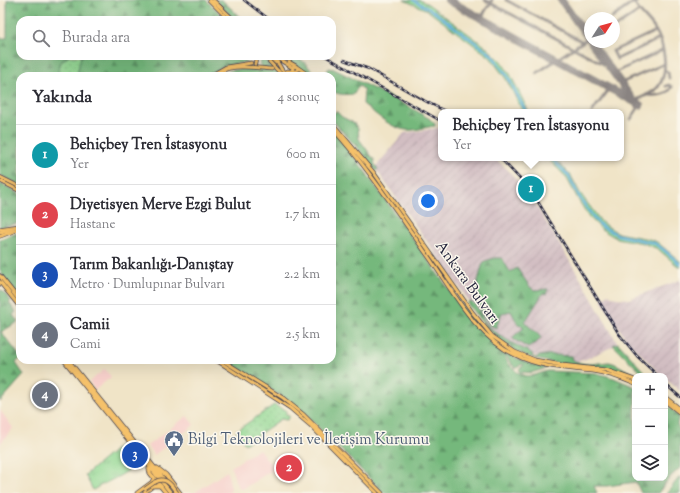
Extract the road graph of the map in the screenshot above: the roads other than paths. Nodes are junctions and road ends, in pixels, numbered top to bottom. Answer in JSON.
{"nodes":[{"id":1,"x":209,"y":0,"type":"edge"},
{"id":2,"x":213,"y":0,"type":"edge"},
{"id":3,"x":225,"y":16,"type":"edge"},
{"id":4,"x":230,"y":16,"type":"edge"},
{"id":5,"x":254,"y":60,"type":"edge"},
{"id":6,"x":256,"y":60,"type":"edge"},
{"id":7,"x":264,"y":60,"type":"edge"},
{"id":8,"x":267,"y":60,"type":"edge"},
{"id":9,"x":273,"y":60,"type":"edge"},
{"id":10,"x":276,"y":60,"type":"edge"},
{"id":11,"x":280,"y":60,"type":"edge"},
{"id":12,"x":282,"y":60,"type":"edge"},
{"id":13,"x":253,"y":65,"type":"junction"},
{"id":14,"x":273,"y":68,"type":"junction"},
{"id":15,"x":295,"y":69,"type":"junction"},
{"id":16,"x":282,"y":70,"type":"joint"},
{"id":17,"x":287,"y":70,"type":"dead end"},
{"id":18,"x":217,"y":72,"type":"edge"},
{"id":19,"x":221,"y":72,"type":"edge"},
{"id":20,"x":278,"y":72,"type":"edge"},
{"id":21,"x":301,"y":72,"type":"edge"},
{"id":22,"x":336,"y":127,"type":"edge"},
{"id":23,"x":336,"y":133,"type":"edge"},
{"id":24,"x":0,"y":177,"type":"edge"},
{"id":25,"x":0,"y":181,"type":"edge"},
{"id":26,"x":16,"y":185,"type":"edge"},
{"id":27,"x":16,"y":189,"type":"edge"},
{"id":28,"x":16,"y":228,"type":"edge"},
{"id":29,"x":16,"y":229,"type":"edge"},
{"id":30,"x":13,"y":231,"type":"joint"},
{"id":31,"x":0,"y":233,"type":"edge"},
{"id":32,"x":0,"y":278,"type":"edge"},
{"id":33,"x":16,"y":296,"type":"edge"},
{"id":34,"x":16,"y":301,"type":"edge"},
{"id":35,"x":65,"y":364,"type":"edge"},
{"id":36,"x":71,"y":364,"type":"edge"},
{"id":37,"x":222,"y":364,"type":"edge"},
{"id":38,"x":228,"y":364,"type":"edge"},
{"id":39,"x":632,"y":379,"type":"edge"},
{"id":40,"x":632,"y":383,"type":"edge"},
{"id":41,"x":668,"y":399,"type":"edge"},
{"id":42,"x":668,"y":403,"type":"edge"},
{"id":43,"x":680,"y":409,"type":"edge"},
{"id":44,"x":680,"y":413,"type":"edge"},
{"id":45,"x":117,"y":427,"type":"junction"},
{"id":46,"x":149,"y":469,"type":"junction"},
{"id":47,"x":154,"y":477,"type":"junction"},
{"id":48,"x":153,"y":483,"type":"junction"},
{"id":49,"x":161,"y":486,"type":"junction"},
{"id":50,"x":144,"y":491,"type":"edge"},
{"id":51,"x":137,"y":493,"type":"edge"},
{"id":52,"x":140,"y":493,"type":"edge"},
{"id":53,"x":169,"y":493,"type":"edge"},
{"id":54,"x":177,"y":493,"type":"edge"},
{"id":55,"x":377,"y":493,"type":"edge"},
{"id":56,"x":382,"y":493,"type":"edge"}],
"edges":[{"from":1,"to":3,"type":"main road"},
{"from":2,"to":4,"type":"main road"},
{"from":5,"to":13,"type":"main road"},
{"from":6,"to":13,"type":"main road"},
{"from":7,"to":14,"type":"main road"},
{"from":8,"to":14,"type":"main road"},
{"from":9,"to":16,"type":"main road"},
{"from":10,"to":16,"type":"main road"},
{"from":11,"to":15,"type":"main road"},
{"from":12,"to":15,"type":"main road"},
{"from":13,"to":14,"type":"main road"},
{"from":13,"to":18,"type":"main road"},
{"from":13,"to":19,"type":"main road"},
{"from":14,"to":20,"type":"main road"},
{"from":15,"to":17,"type":"main road"},
{"from":15,"to":21,"type":"main road"},
{"from":22,"to":39,"type":"main road","name":"Ankara Bulvarı"},
{"from":23,"to":40,"type":"main road","name":"Ankara Bulvarı"},
{"from":24,"to":26,"type":"main road"},
{"from":25,"to":27,"type":"main road"},
{"from":28,"to":31,"type":"highway"},
{"from":29,"to":30,"type":"main road"},
{"from":30,"to":31,"type":"highway"},
{"from":32,"to":33,"type":"highway"},
{"from":32,"to":34,"type":"highway"},
{"from":35,"to":45,"type":"highway"},
{"from":36,"to":54,"type":"highway"},
{"from":37,"to":55,"type":"main road"},
{"from":38,"to":56,"type":"main road"},
{"from":41,"to":43,"type":"main road"},
{"from":42,"to":44,"type":"main road"},
{"from":45,"to":46,"type":"highway"},
{"from":45,"to":53,"type":"highway"},
{"from":46,"to":47,"type":"highway"},
{"from":46,"to":53,"type":"highway"},
{"from":47,"to":48,"type":"main road"},
{"from":47,"to":49,"type":"highway"},
{"from":48,"to":49,"type":"main road"},
{"from":48,"to":50,"type":"main road","bridge":true},
{"from":48,"to":51,"type":"main road"},
{"from":48,"to":54,"type":"highway","bridge":true},
{"from":49,"to":53,"type":"highway"},
{"from":50,"to":52,"type":"main road"}]}
